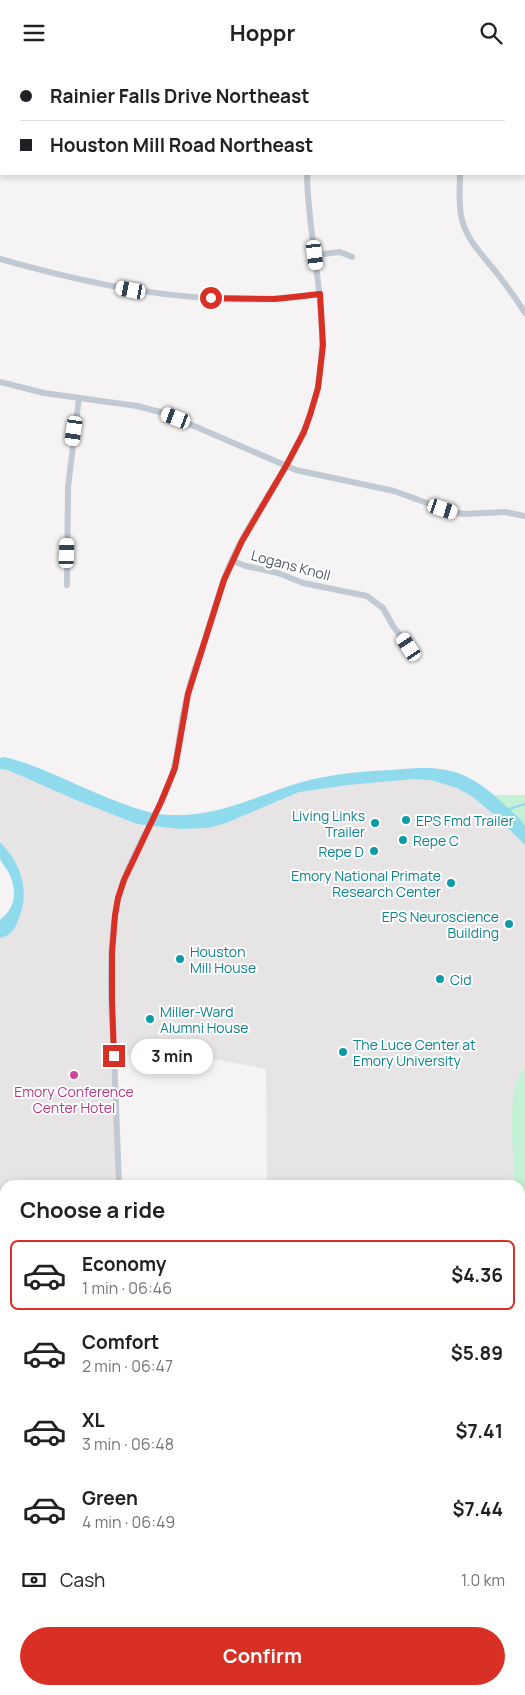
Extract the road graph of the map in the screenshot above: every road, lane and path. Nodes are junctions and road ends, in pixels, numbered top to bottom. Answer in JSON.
{"nodes":[{"id":1,"x":307,"y":175,"type":"edge"},
{"id":2,"x":460,"y":175,"type":"edge"},
{"id":3,"x":315,"y":255,"type":"junction"},
{"id":4,"x":352,"y":257,"type":"dead end"},
{"id":5,"x":0,"y":259,"type":"edge"},
{"id":6,"x":320,"y":294,"type":"junction"},
{"id":7,"x":525,"y":313,"type":"edge"},
{"id":8,"x":0,"y":382,"type":"edge"},
{"id":9,"x":79,"y":398,"type":"junction"},
{"id":10,"x":286,"y":466,"type":"junction"},
{"id":11,"x":525,"y":516,"type":"edge"},
{"id":12,"x":232,"y":561,"type":"junction"},
{"id":13,"x":66,"y":585,"type":"dead end"},
{"id":14,"x":409,"y":647,"type":"dead end"},
{"id":15,"x":119,"y":1180,"type":"edge"},
{"id":16,"x":333,"y":1695,"type":"edge"},
{"id":17,"x":361,"y":1695,"type":"edge"}],
"edges":[{"from":1,"to":3,"type":"street"},
{"from":2,"to":7,"type":"street"},
{"from":3,"to":4,"type":"street"},
{"from":3,"to":6,"type":"street"},
{"from":5,"to":6,"type":"street"},
{"from":6,"to":10,"type":"street"},
{"from":8,"to":9,"type":"street"},
{"from":9,"to":10,"type":"street"},
{"from":9,"to":13,"type":"street"},
{"from":10,"to":11,"type":"street"},
{"from":10,"to":12,"type":"street"},
{"from":12,"to":14,"type":"street","name":"Logans Knoll"},
{"from":12,"to":15,"type":"street"},
{"from":16,"to":17,"type":"street"}]}
